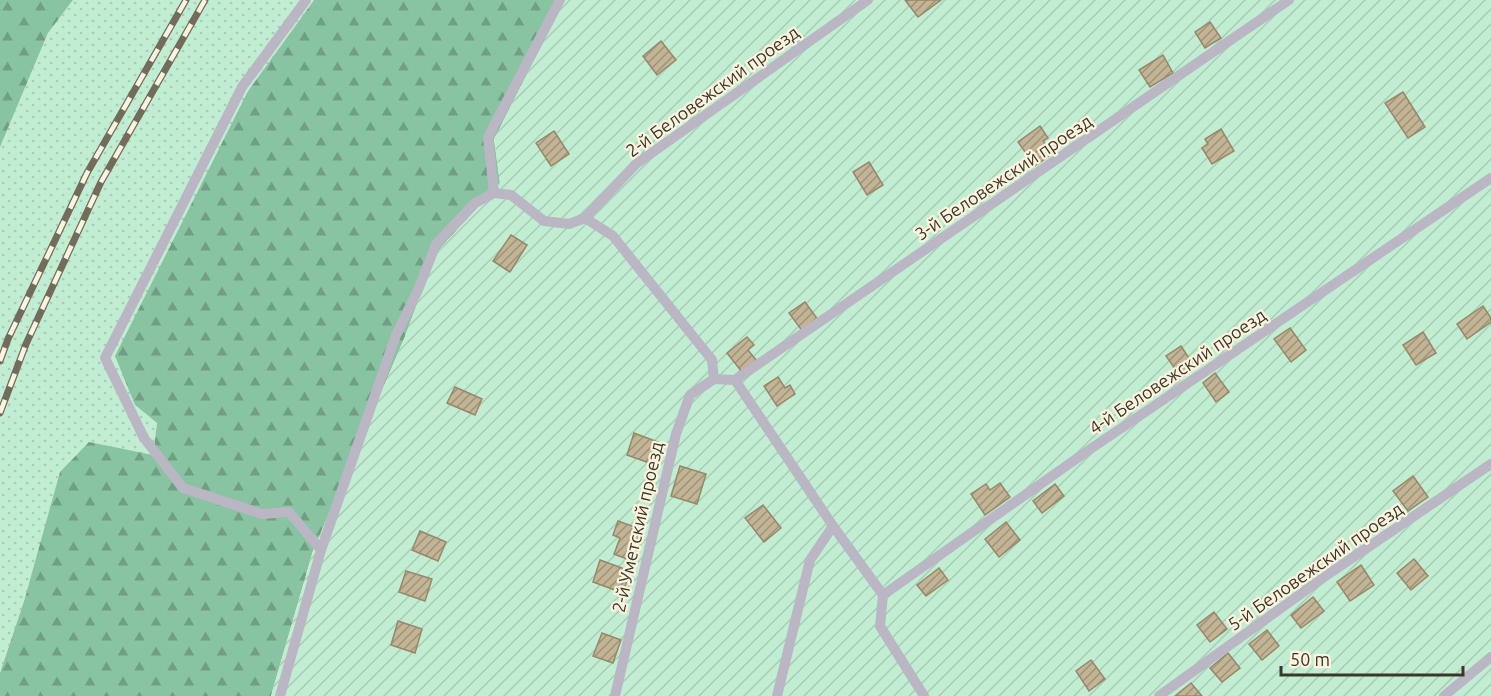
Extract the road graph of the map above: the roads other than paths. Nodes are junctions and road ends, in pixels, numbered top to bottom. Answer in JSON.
{"nodes":[{"id":1,"x":306,"y":0,"type":"edge"},
{"id":2,"x":560,"y":0,"type":"edge"},
{"id":3,"x":868,"y":0,"type":"edge"},
{"id":4,"x":1289,"y":0,"type":"edge"},
{"id":5,"x":1491,"y":178,"type":"edge"},
{"id":6,"x":494,"y":192,"type":"junction"},
{"id":7,"x":585,"y":218,"type":"junction"},
{"id":8,"x":714,"y":379,"type":"junction"},
{"id":9,"x":735,"y":380,"type":"junction"},
{"id":10,"x":1491,"y":464,"type":"edge"},
{"id":11,"x":833,"y":526,"type":"junction"},
{"id":12,"x":321,"y":550,"type":"junction"},
{"id":13,"x":884,"y":595,"type":"junction"},
{"id":14,"x":1491,"y":657,"type":"edge"},
{"id":15,"x":280,"y":696,"type":"edge"},
{"id":16,"x":615,"y":696,"type":"edge"},
{"id":17,"x":777,"y":696,"type":"edge"},
{"id":18,"x":924,"y":696,"type":"edge"},
{"id":19,"x":1159,"y":696,"type":"edge"},
{"id":20,"x":1444,"y":696,"type":"edge"}],
"edges":[{"from":1,"to":12,"type":"lane"},
{"from":2,"to":6,"type":"lane"},
{"from":3,"to":7,"type":"lane","name":"2-й Беловежский проезд"},
{"from":4,"to":9,"type":"lane","name":"3-й Беловежский проезд"},
{"from":5,"to":13,"type":"lane","name":"4-й Беловежский проезд"},
{"from":6,"to":7,"type":"lane"},
{"from":6,"to":12,"type":"lane"},
{"from":7,"to":8,"type":"lane"},
{"from":8,"to":9,"type":"lane"},
{"from":8,"to":16,"type":"lane","name":"2-й Уметский проезд"},
{"from":9,"to":11,"type":"lane"},
{"from":10,"to":19,"type":"lane","name":"5-й Беловежский проезд"},
{"from":11,"to":13,"type":"lane"},
{"from":11,"to":17,"type":"lane"},
{"from":12,"to":15,"type":"lane"},
{"from":13,"to":18,"type":"lane"},
{"from":14,"to":20,"type":"lane"}]}
